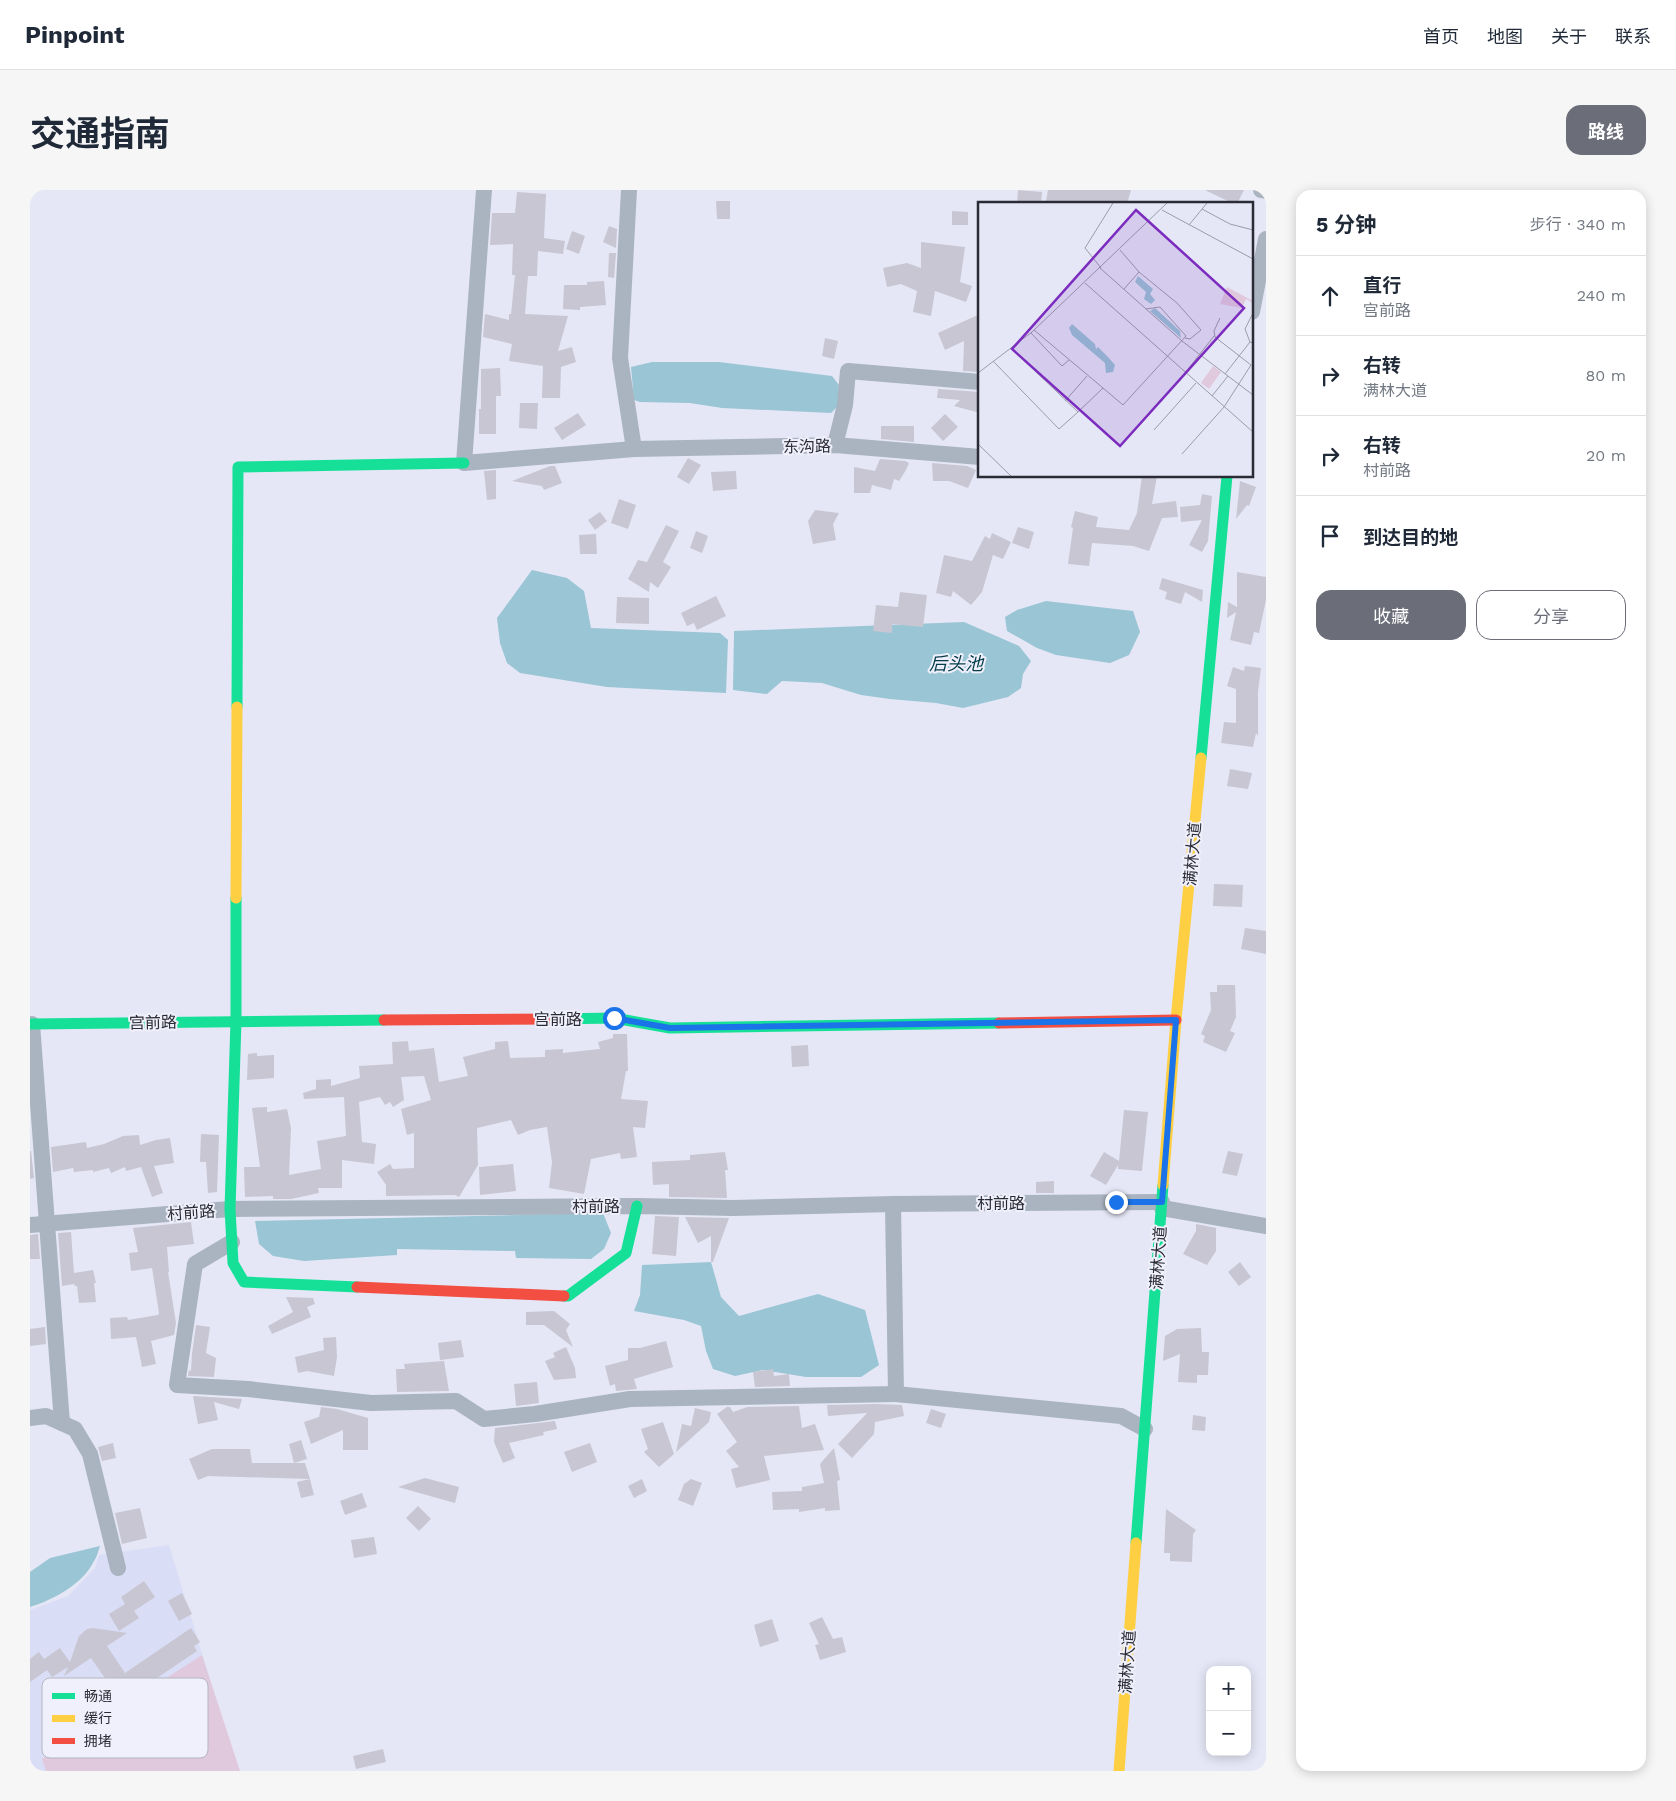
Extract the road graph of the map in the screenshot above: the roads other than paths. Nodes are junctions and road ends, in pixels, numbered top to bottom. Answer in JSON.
{"nodes":[{"id":1,"x":484,"y":190,"type":"edge"},
{"id":2,"x":629,"y":190,"type":"edge"},
{"id":3,"x":1262,"y":190,"type":"edge"},
{"id":4,"x":1266,"y":191,"type":"edge"},
{"id":5,"x":1266,"y":239,"type":"edge"},
{"id":6,"x":1254,"y":302,"type":"edge"},
{"id":7,"x":978,"y":382,"type":"edge"},
{"id":8,"x":835,"y":445,"type":"junction"},
{"id":9,"x":634,"y":449,"type":"junction"},
{"id":10,"x":978,"y":457,"type":"edge"},
{"id":11,"x":464,"y":463,"type":"junction"},
{"id":12,"x":1227,"y":478,"type":"edge"},
{"id":13,"x":1176,"y":1020,"type":"junction"},
{"id":14,"x":236,"y":1021,"type":"junction"},
{"id":15,"x":31,"y":1024,"type":"edge"},
{"id":16,"x":893,"y":1204,"type":"junction"},
{"id":17,"x":1162,"y":1205,"type":"junction"},
{"id":18,"x":637,"y":1206,"type":"junction"},
{"id":19,"x":230,"y":1210,"type":"junction"},
{"id":20,"x":47,"y":1224,"type":"junction"},
{"id":21,"x":30,"y":1225,"type":"edge"},
{"id":22,"x":1266,"y":1226,"type":"edge"},
{"id":23,"x":232,"y":1242,"type":"junction"},
{"id":24,"x":896,"y":1394,"type":"junction"},
{"id":25,"x":30,"y":1418,"type":"edge"},
{"id":26,"x":62,"y":1423,"type":"junction"},
{"id":27,"x":1145,"y":1429,"type":"junction"},
{"id":28,"x":118,"y":1568,"type":"dead end"},
{"id":29,"x":1119,"y":1771,"type":"edge"}],
"edges":[{"from":1,"to":11,"type":"street"},
{"from":2,"to":9,"type":"street"},
{"from":3,"to":4,"type":"street"},
{"from":5,"to":6,"type":"street"},
{"from":7,"to":8,"type":"street"},
{"from":8,"to":9,"type":"street","name":"东沟路"},
{"from":8,"to":10,"type":"street","name":"东沟路"},
{"from":9,"to":11,"type":"street","name":"东沟路"},
{"from":11,"to":14,"type":"street"},
{"from":12,"to":13,"type":"street","name":"满林大道"},
{"from":13,"to":14,"type":"street","name":"宫前路"},
{"from":13,"to":17,"type":"street","name":"满林大道"},
{"from":14,"to":15,"type":"street","name":"宫前路"},
{"from":14,"to":19,"type":"street"},
{"from":15,"to":20,"type":"street"},
{"from":16,"to":17,"type":"street","name":"村前路"},
{"from":16,"to":18,"type":"street","name":"村前路"},
{"from":16,"to":24,"type":"street"},
{"from":17,"to":22,"type":"street","name":"村前路"},
{"from":17,"to":27,"type":"street","name":"满林大道"},
{"from":18,"to":19,"type":"street","name":"村前路"},
{"from":18,"to":23,"type":"street"},
{"from":19,"to":20,"type":"street","name":"村前路"},
{"from":19,"to":23,"type":"street"},
{"from":20,"to":21,"type":"street","name":"村前路"},
{"from":20,"to":26,"type":"street"},
{"from":23,"to":24,"type":"street"},
{"from":24,"to":27,"type":"street"},
{"from":25,"to":26,"type":"street"},
{"from":26,"to":28,"type":"street"},
{"from":27,"to":29,"type":"street","name":"满林大道"}]}
